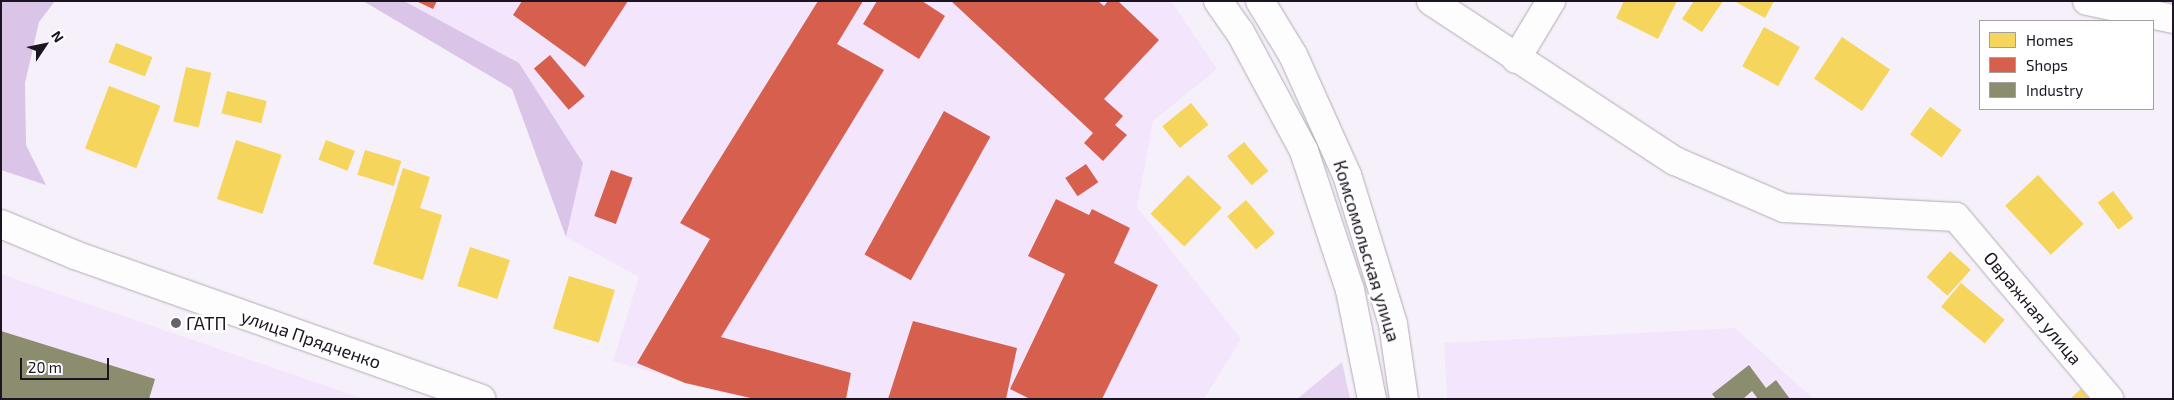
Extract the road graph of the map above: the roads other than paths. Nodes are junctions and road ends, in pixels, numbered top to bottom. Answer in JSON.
{"nodes":[{"id":1,"x":1218,"y":1,"type":"edge"},
{"id":2,"x":1260,"y":1,"type":"edge"},
{"id":3,"x":1431,"y":1,"type":"edge"},
{"id":4,"x":1551,"y":1,"type":"edge"},
{"id":5,"x":2087,"y":1,"type":"edge"},
{"id":6,"x":2173,"y":19,"type":"edge"},
{"id":7,"x":1516,"y":59,"type":"junction"},
{"id":8,"x":1,"y":224,"type":"edge"},
{"id":9,"x":481,"y":399,"type":"edge"},
{"id":10,"x":1372,"y":399,"type":"edge"},
{"id":11,"x":1404,"y":399,"type":"edge"},
{"id":12,"x":2109,"y":399,"type":"edge"}],
"edges":[{"from":1,"to":10,"type":"main road","name":"Комсомольская улица"},
{"from":2,"to":11,"type":"main road","name":"Комсомольская улица"},
{"from":3,"to":7,"type":"main road"},
{"from":4,"to":7,"type":"main road"},
{"from":5,"to":6,"type":"main road"},
{"from":7,"to":12,"type":"main road","name":"Овражная улица"},
{"from":8,"to":9,"type":"main road","name":"улица Прядченко"}]}
